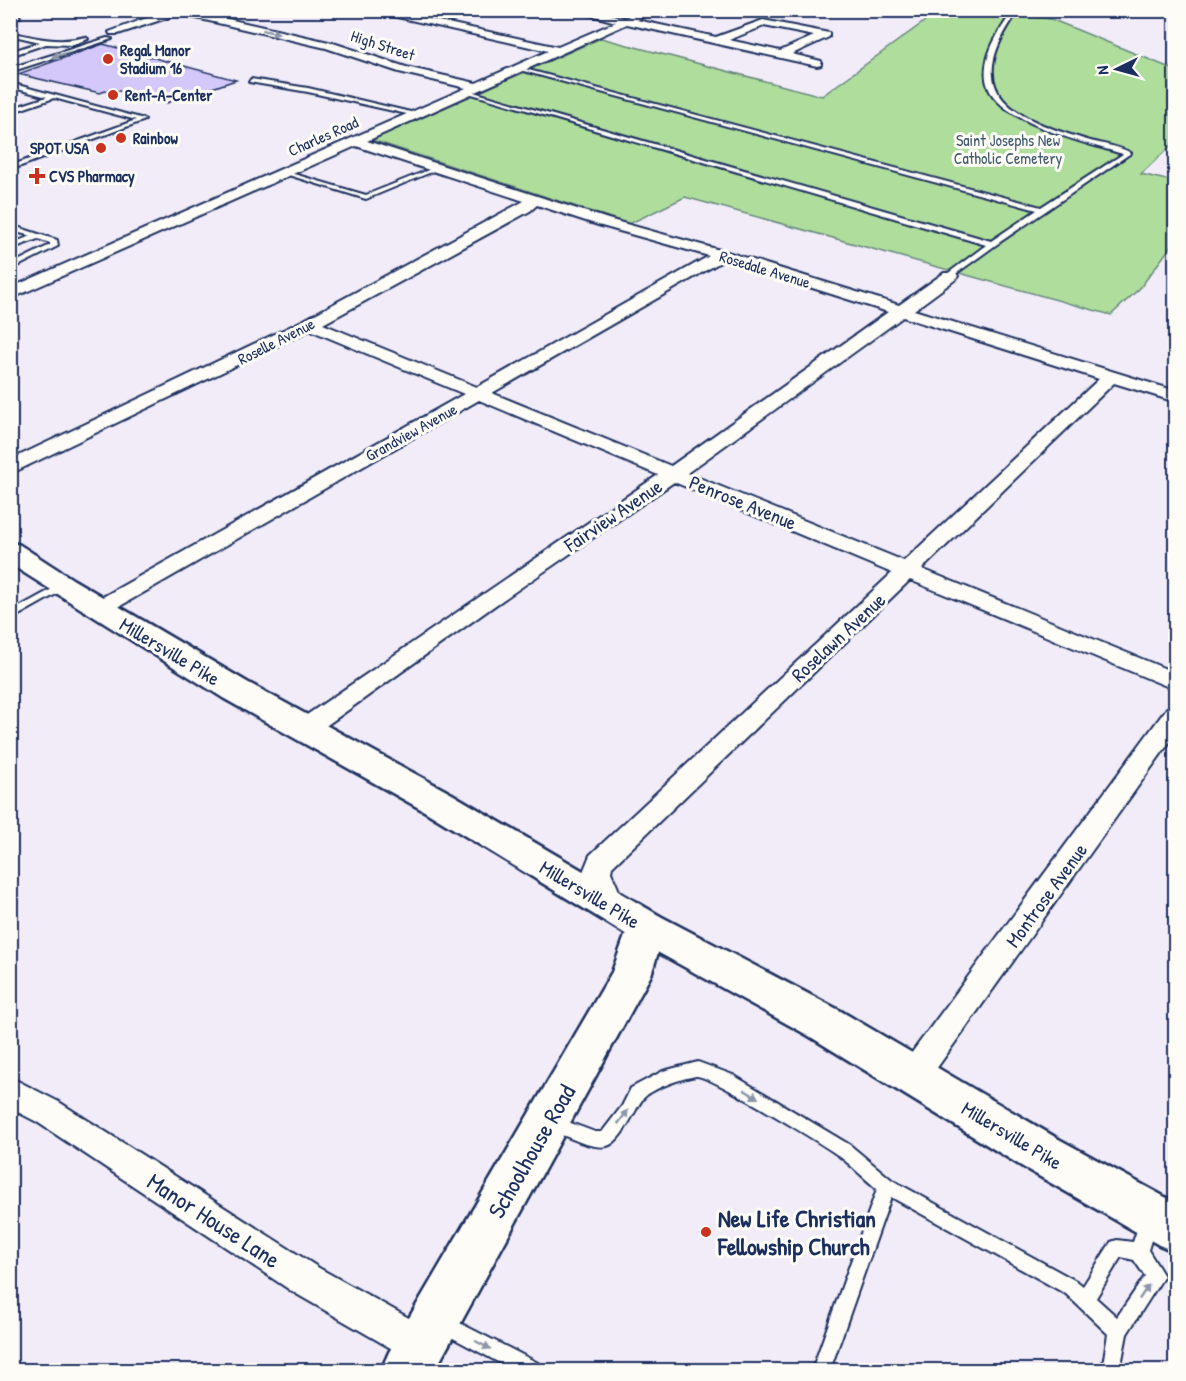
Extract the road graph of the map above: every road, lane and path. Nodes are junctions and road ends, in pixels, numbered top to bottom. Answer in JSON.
{"nodes":[{"id":1,"x":371,"y":10,"type":"edge"},
{"id":2,"x":577,"y":10,"type":"edge"},
{"id":3,"x":651,"y":10,"type":"edge"},
{"id":4,"x":998,"y":10,"type":"edge"},
{"id":5,"x":178,"y":11,"type":"edge"},
{"id":6,"x":18,"y":16,"type":"dead end"},
{"id":7,"x":10,"y":19,"type":"edge"},
{"id":8,"x":629,"y":20,"type":"junction"},
{"id":9,"x":10,"y":33,"type":"edge"},
{"id":10,"x":94,"y":36,"type":"dead end"},
{"id":11,"x":111,"y":36,"type":"joint"},
{"id":12,"x":717,"y":41,"type":"junction"},
{"id":13,"x":46,"y":42,"type":"junction"},
{"id":14,"x":10,"y":47,"type":"edge"},
{"id":15,"x":22,"y":50,"type":"junction"},
{"id":16,"x":562,"y":51,"type":"junction"},
{"id":17,"x":10,"y":54,"type":"edge"},
{"id":18,"x":781,"y":55,"type":"junction"},
{"id":19,"x":817,"y":63,"type":"dead end"},
{"id":20,"x":519,"y":69,"type":"junction"},
{"id":21,"x":10,"y":70,"type":"edge"},
{"id":22,"x":251,"y":81,"type":"dead end"},
{"id":23,"x":10,"y":85,"type":"edge"},
{"id":24,"x":473,"y":90,"type":"junction"},
{"id":25,"x":52,"y":97,"type":"junction"},
{"id":26,"x":10,"y":111,"type":"edge"},
{"id":27,"x":416,"y":114,"type":"junction"},
{"id":28,"x":355,"y":141,"type":"junction"},
{"id":29,"x":10,"y":168,"type":"edge"},
{"id":30,"x":438,"y":168,"type":"junction"},
{"id":31,"x":285,"y":173,"type":"junction"},
{"id":32,"x":534,"y":200,"type":"junction"},
{"id":33,"x":1043,"y":210,"type":"junction"},
{"id":34,"x":10,"y":234,"type":"edge"},
{"id":35,"x":39,"y":236,"type":"junction"},
{"id":36,"x":992,"y":244,"type":"junction"},
{"id":37,"x":10,"y":247,"type":"edge"},
{"id":38,"x":722,"y":255,"type":"junction"},
{"id":39,"x":10,"y":268,"type":"edge"},
{"id":40,"x":950,"y":276,"type":"joint"},
{"id":41,"x":10,"y":294,"type":"edge"},
{"id":42,"x":900,"y":311,"type":"junction"},
{"id":43,"x":310,"y":324,"type":"junction"},
{"id":44,"x":1110,"y":378,"type":"junction"},
{"id":45,"x":479,"y":393,"type":"junction"},
{"id":46,"x":1176,"y":397,"type":"edge"},
{"id":47,"x":10,"y":468,"type":"edge"},
{"id":48,"x":673,"y":473,"type":"junction"},
{"id":49,"x":10,"y":551,"type":"edge"},
{"id":50,"x":908,"y":571,"type":"junction"},
{"id":51,"x":63,"y":586,"type":"junction"},
{"id":52,"x":100,"y":608,"type":"junction"},
{"id":53,"x":10,"y":617,"type":"edge"},
{"id":54,"x":1176,"y":682,"type":"edge"},
{"id":55,"x":1176,"y":714,"type":"edge"},
{"id":56,"x":304,"y":729,"type":"junction"},
{"id":57,"x":629,"y":917,"type":"junction"},
{"id":58,"x":913,"y":1076,"type":"junction"},
{"id":59,"x":10,"y":1091,"type":"edge"},
{"id":60,"x":548,"y":1122,"type":"junction"},
{"id":61,"x":886,"y":1186,"type":"junction"},
{"id":62,"x":1155,"y":1232,"type":"edge"},
{"id":63,"x":1085,"y":1300,"type":"junction"},
{"id":64,"x":1118,"y":1331,"type":"junction"},
{"id":65,"x":421,"y":1345,"type":"edge"},
{"id":66,"x":531,"y":1371,"type":"edge"},
{"id":67,"x":821,"y":1371,"type":"edge"},
{"id":68,"x":1111,"y":1371,"type":"edge"}],
"edges":[{"from":1,"to":16,"type":"street"},
{"from":2,"to":8,"type":"street"},
{"from":3,"to":8,"type":"street","name":"Charles Road"},
{"from":4,"to":33,"type":"lane"},
{"from":5,"to":11,"type":"street"},
{"from":5,"to":24,"type":"street","name":"High Street","one_way":true},
{"from":6,"to":7,"type":"lane"},
{"from":8,"to":12,"type":"street"},
{"from":8,"to":16,"type":"street","name":"Charles Road"},
{"from":9,"to":13,"type":"lane"},
{"from":10,"to":13,"type":"lane"},
{"from":11,"to":21,"type":"lane","one_way":true},
{"from":12,"to":18,"type":"street"},
{"from":12,"to":18,"type":"street"},
{"from":13,"to":15,"type":"lane"},
{"from":14,"to":15,"type":"lane"},
{"from":15,"to":17,"type":"lane"},
{"from":16,"to":20,"type":"street","name":"Charles Road"},
{"from":18,"to":19,"type":"street"},
{"from":20,"to":24,"type":"street","name":"Charles Road"},
{"from":20,"to":33,"type":"lane"},
{"from":22,"to":27,"type":"lane"},
{"from":23,"to":25,"type":"lane"},
{"from":24,"to":27,"type":"street","name":"Charles Road"},
{"from":24,"to":36,"type":"lane"},
{"from":25,"to":26,"type":"lane"},
{"from":25,"to":29,"type":"lane"},
{"from":27,"to":28,"type":"street","name":"Charles Road"},
{"from":28,"to":30,"type":"street","name":"Rosedale Avenue"},
{"from":28,"to":31,"type":"street","name":"Charles Road"},
{"from":30,"to":31,"type":"lane"},
{"from":30,"to":32,"type":"street","name":"Rosedale Avenue"},
{"from":31,"to":41,"type":"street","name":"Charles Road"},
{"from":32,"to":38,"type":"street","name":"Rosedale Avenue"},
{"from":32,"to":43,"type":"street","name":"Roselle Avenue"},
{"from":33,"to":36,"type":"lane"},
{"from":34,"to":35,"type":"lane"},
{"from":35,"to":37,"type":"lane"},
{"from":35,"to":39,"type":"lane"},
{"from":36,"to":40,"type":"lane"},
{"from":38,"to":42,"type":"street","name":"Rosedale Avenue"},
{"from":38,"to":45,"type":"street","name":"Grandview Avenue"},
{"from":40,"to":42,"type":"street","name":"Fairview Avenue"},
{"from":42,"to":44,"type":"street","name":"Rosedale Avenue"},
{"from":42,"to":48,"type":"street","name":"Fairview Avenue"},
{"from":43,"to":45,"type":"street","name":"Penrose Avenue"},
{"from":43,"to":47,"type":"street","name":"Roselle Avenue"},
{"from":44,"to":46,"type":"street","name":"Rosedale Avenue"},
{"from":44,"to":50,"type":"street","name":"Roselawn Avenue"},
{"from":45,"to":48,"type":"street","name":"Penrose Avenue"},
{"from":45,"to":52,"type":"street","name":"Grandview Avenue"},
{"from":48,"to":50,"type":"street","name":"Penrose Avenue"},
{"from":48,"to":56,"type":"street","name":"Fairview Avenue"},
{"from":49,"to":51,"type":"main road","name":"Millersville Pike"},
{"from":50,"to":54,"type":"street","name":"Penrose Avenue"},
{"from":50,"to":57,"type":"street","name":"Roselawn Avenue"},
{"from":51,"to":52,"type":"main road","name":"Millersville Pike"},
{"from":51,"to":53,"type":"lane"},
{"from":52,"to":56,"type":"main road","name":"Millersville Pike"},
{"from":55,"to":58,"type":"street","name":"Montrose Avenue"},
{"from":56,"to":57,"type":"main road","name":"Millersville Pike"},
{"from":57,"to":58,"type":"main road","name":"Millersville Pike"},
{"from":57,"to":60,"type":"main road","name":"Schoolhouse Road"},
{"from":58,"to":62,"type":"main road","name":"Millersville Pike"},
{"from":59,"to":65,"type":"street","name":"Manor House Lane"},
{"from":60,"to":61,"type":"lane","one_way":true},
{"from":60,"to":65,"type":"main road","name":"Schoolhouse Road"},
{"from":61,"to":63,"type":"lane"},
{"from":61,"to":67,"type":"lane"},
{"from":62,"to":63,"type":"lane"},
{"from":64,"to":62,"type":"lane","one_way":true},
{"from":63,"to":64,"type":"lane"},
{"from":64,"to":68,"type":"lane"},
{"from":65,"to":66,"type":"lane","one_way":true}]}
